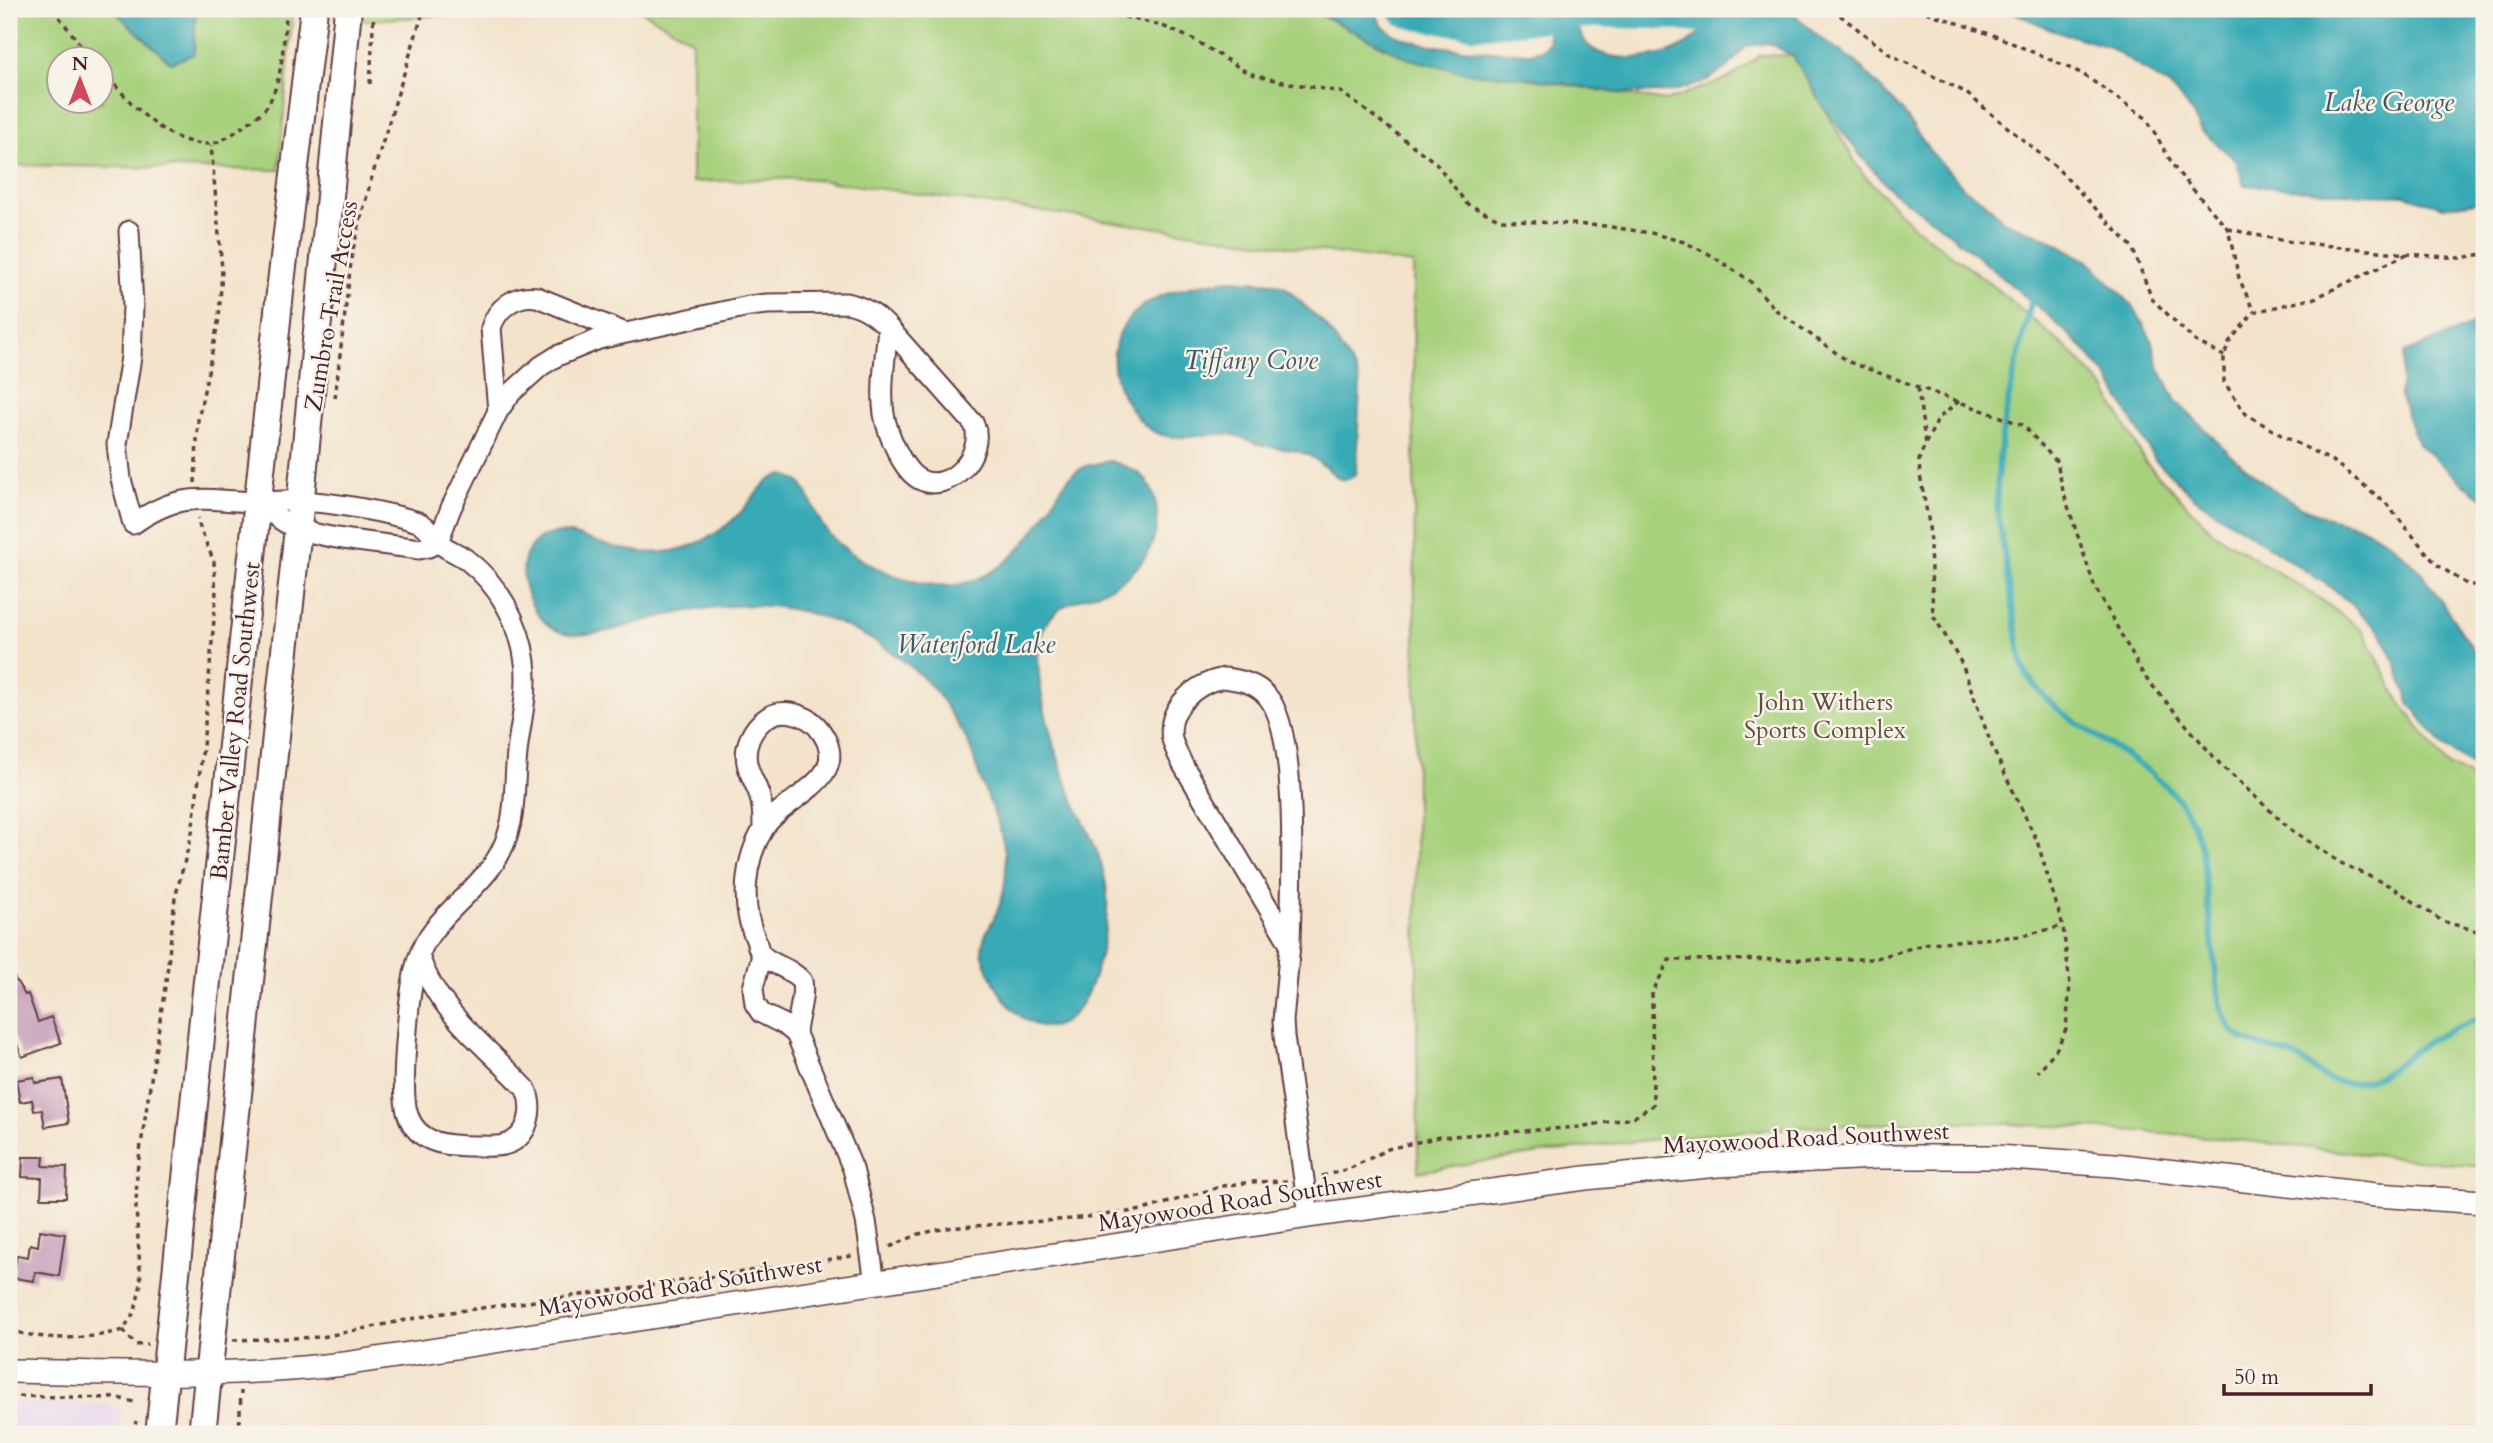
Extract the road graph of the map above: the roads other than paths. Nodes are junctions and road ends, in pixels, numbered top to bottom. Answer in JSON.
{"nodes":[{"id":1,"x":314,"y":9,"type":"edge"},
{"id":2,"x":348,"y":9,"type":"edge"},
{"id":3,"x":130,"y":231,"type":"dead end"},
{"id":4,"x":888,"y":327,"type":"junction"},
{"id":5,"x":623,"y":332,"type":"junction"},
{"id":6,"x":498,"y":411,"type":"junction"},
{"id":7,"x":300,"y":501,"type":"junction"},
{"id":8,"x":258,"y":502,"type":"junction"},
{"id":9,"x":298,"y":528,"type":"junction"},
{"id":10,"x":438,"y":542,"type":"junction"},
{"id":11,"x":763,"y":829,"type":"junction"},
{"id":12,"x":1290,"y":944,"type":"junction"},
{"id":13,"x":762,"y":955,"type":"junction"},
{"id":14,"x":419,"y":956,"type":"junction"},
{"id":15,"x":796,"y":1034,"type":"junction"},
{"id":16,"x":2484,"y":1202,"type":"edge"},
{"id":17,"x":1309,"y":1216,"type":"junction"},
{"id":18,"x":875,"y":1283,"type":"junction"},
{"id":19,"x":9,"y":1371,"type":"edge"},
{"id":20,"x":166,"y":1373,"type":"junction"},
{"id":21,"x":209,"y":1373,"type":"junction"},
{"id":22,"x":159,"y":1434,"type":"edge"},
{"id":23,"x":202,"y":1434,"type":"edge"}],
"edges":[{"from":1,"to":8,"type":"main road","name":"Bamber Valley Road Southwest"},
{"from":2,"to":7,"type":"main road","name":"Bamber Valley Road Southwest"},
{"from":3,"to":8,"type":"street"},
{"from":4,"to":4,"type":"street"},
{"from":4,"to":5,"type":"street"},
{"from":5,"to":6,"type":"street"},
{"from":5,"to":6,"type":"street"},
{"from":6,"to":10,"type":"street"},
{"from":7,"to":8,"type":"street"},
{"from":7,"to":9,"type":"main road","name":"Bamber Valley Road Southwest"},
{"from":7,"to":10,"type":"street"},
{"from":8,"to":9,"type":"street"},
{"from":8,"to":20,"type":"main road","name":"Bamber Valley Road Southwest"},
{"from":9,"to":10,"type":"street"},
{"from":9,"to":21,"type":"main road","name":"Bamber Valley Road Southwest"},
{"from":10,"to":14,"type":"street"},
{"from":11,"to":11,"type":"street"},
{"from":11,"to":13,"type":"street"},
{"from":12,"to":12,"type":"street"},
{"from":12,"to":17,"type":"street"},
{"from":13,"to":15,"type":"street"},
{"from":13,"to":15,"type":"street"},
{"from":14,"to":14,"type":"street"},
{"from":15,"to":18,"type":"street"},
{"from":16,"to":17,"type":"street","name":"Mayowood Road Southwest"},
{"from":17,"to":18,"type":"street","name":"Mayowood Road Southwest"},
{"from":18,"to":21,"type":"street","name":"Mayowood Road Southwest"},
{"from":19,"to":20,"type":"street","name":"Mayowood Road Southwest"},
{"from":20,"to":21,"type":"street","name":"Mayowood Road Southwest"},
{"from":20,"to":22,"type":"main road","name":"Bamber Valley Road Southwest"},
{"from":21,"to":23,"type":"main road","name":"Bamber Valley Road Southwest"}]}
